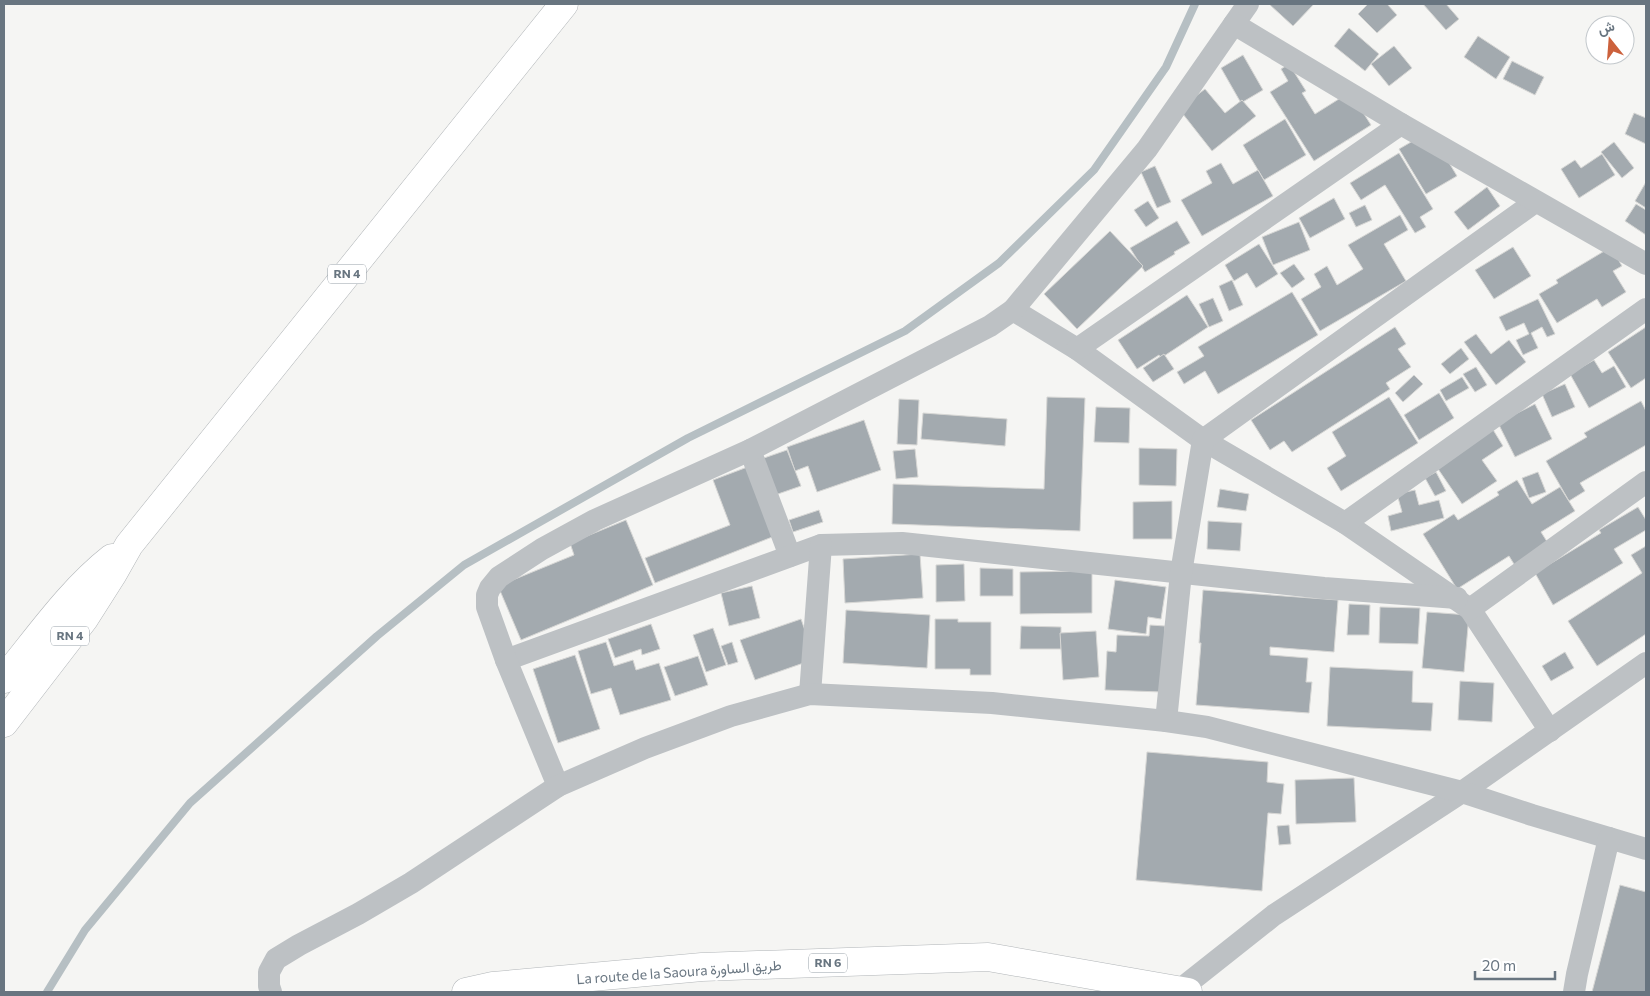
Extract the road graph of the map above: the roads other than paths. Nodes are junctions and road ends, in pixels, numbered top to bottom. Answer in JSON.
{"nodes":[{"id":1,"x":564,"y":4,"type":"edge"},
{"id":2,"x":1248,"y":4,"type":"edge"},
{"id":3,"x":1234,"y":24,"type":"junction"},
{"id":4,"x":1401,"y":124,"type":"junction"},
{"id":5,"x":1535,"y":202,"type":"junction"},
{"id":6,"x":1646,"y":264,"type":"edge"},
{"id":7,"x":1646,"y":308,"type":"edge"},
{"id":8,"x":1013,"y":310,"type":"junction"},
{"id":9,"x":1077,"y":349,"type":"junction"},
{"id":10,"x":1203,"y":440,"type":"junction"},
{"id":11,"x":750,"y":450,"type":"junction"},
{"id":12,"x":1646,"y":482,"type":"edge"},
{"id":13,"x":1346,"y":523,"type":"junction"},
{"id":14,"x":129,"y":545,"type":"junction"},
{"id":15,"x":821,"y":545,"type":"junction"},
{"id":16,"x":790,"y":556,"type":"junction"},
{"id":17,"x":1181,"y":574,"type":"junction"},
{"id":18,"x":1463,"y":604,"type":"junction"},
{"id":19,"x":506,"y":660,"type":"junction"},
{"id":20,"x":1646,"y":663,"type":"edge"},
{"id":21,"x":4,"y":679,"type":"edge"},
{"id":22,"x":810,"y":694,"type":"junction"},
{"id":23,"x":1166,"y":721,"type":"junction"},
{"id":24,"x":4,"y":723,"type":"edge"},
{"id":25,"x":1550,"y":730,"type":"junction"},
{"id":26,"x":558,"y":786,"type":"junction"},
{"id":27,"x":1462,"y":792,"type":"junction"},
{"id":28,"x":1609,"y":838,"type":"junction"},
{"id":29,"x":1646,"y":849,"type":"edge"},
{"id":30,"x":1183,"y":991,"type":"edge"},
{"id":31,"x":272,"y":992,"type":"edge"},
{"id":32,"x":466,"y":992,"type":"edge"},
{"id":33,"x":1574,"y":992,"type":"edge"}],
"edges":[{"from":1,"to":14,"type":"main road","number":"RN 4"},
{"from":2,"to":3,"type":"street"},
{"from":3,"to":4,"type":"street"},
{"from":3,"to":8,"type":"street"},
{"from":4,"to":5,"type":"street"},
{"from":4,"to":9,"type":"street"},
{"from":5,"to":6,"type":"street"},
{"from":5,"to":10,"type":"street"},
{"from":7,"to":13,"type":"street"},
{"from":8,"to":9,"type":"street"},
{"from":8,"to":11,"type":"street"},
{"from":9,"to":10,"type":"street"},
{"from":10,"to":13,"type":"street"},
{"from":10,"to":17,"type":"street"},
{"from":11,"to":16,"type":"street"},
{"from":11,"to":19,"type":"street"},
{"from":12,"to":18,"type":"street"},
{"from":13,"to":18,"type":"street"},
{"from":14,"to":21,"type":"main road","number":"RN 4"},
{"from":14,"to":24,"type":"main road","number":"RN 4"},
{"from":15,"to":16,"type":"street"},
{"from":15,"to":17,"type":"street"},
{"from":15,"to":22,"type":"street"},
{"from":16,"to":19,"type":"street"},
{"from":17,"to":18,"type":"street"},
{"from":17,"to":23,"type":"street"},
{"from":18,"to":25,"type":"street"},
{"from":19,"to":26,"type":"street"},
{"from":20,"to":25,"type":"street"},
{"from":22,"to":23,"type":"street"},
{"from":22,"to":26,"type":"street"},
{"from":23,"to":27,"type":"street"},
{"from":25,"to":27,"type":"street"},
{"from":26,"to":31,"type":"street"},
{"from":27,"to":28,"type":"street"},
{"from":27,"to":30,"type":"street"},
{"from":28,"to":29,"type":"street"},
{"from":28,"to":33,"type":"street"},
{"from":30,"to":32,"type":"main road","name":"La route de la Saoura طريق الساورة","number":"RN 6"}]}
